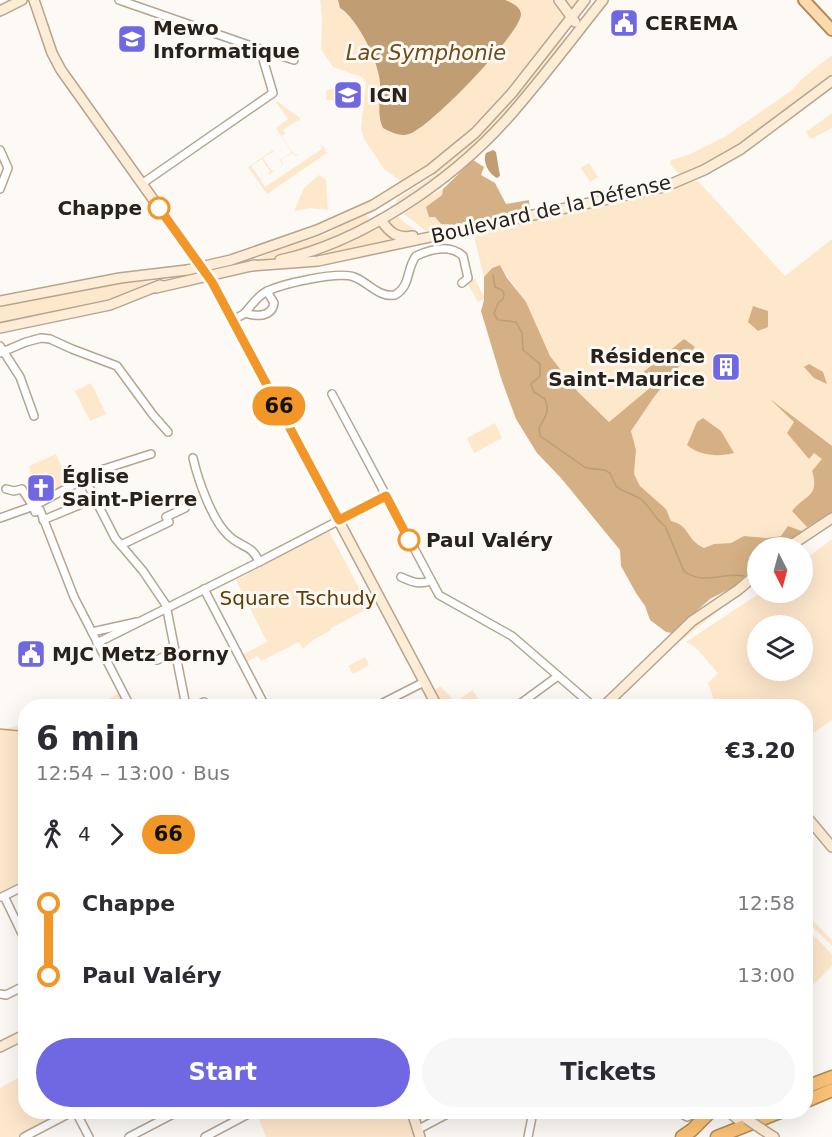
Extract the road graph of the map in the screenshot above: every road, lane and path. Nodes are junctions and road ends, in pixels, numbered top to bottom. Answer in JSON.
{"nodes":[{"id":1,"x":22,"y":0,"type":"edge"},
{"id":2,"x":34,"y":0,"type":"edge"},
{"id":3,"x":119,"y":0,"type":"edge"},
{"id":4,"x":559,"y":0,"type":"edge"},
{"id":5,"x":585,"y":0,"type":"edge"},
{"id":6,"x":603,"y":0,"type":"edge"},
{"id":7,"x":804,"y":0,"type":"edge"},
{"id":8,"x":0,"y":11,"type":"edge"},
{"id":9,"x":571,"y":19,"type":"junction"},
{"id":10,"x":829,"y":25,"type":"edge"},
{"id":11,"x":580,"y":28,"type":"junction"},
{"id":12,"x":262,"y":52,"type":"junction"},
{"id":13,"x":294,"y":60,"type":"dead end"},
{"id":14,"x":830,"y":82,"type":"edge"},
{"id":15,"x":0,"y":150,"type":"edge"},
{"id":16,"x":142,"y":183,"type":"junction"},
{"id":17,"x":0,"y":189,"type":"edge"},
{"id":18,"x":375,"y":204,"type":"junction"},
{"id":19,"x":382,"y":219,"type":"junction"},
{"id":20,"x":459,"y":231,"type":"junction"},
{"id":21,"x":251,"y":266,"type":"junction"},
{"id":22,"x":206,"y":271,"type":"junction"},
{"id":23,"x":462,"y":283,"type":"dead end"},
{"id":24,"x":267,"y":291,"type":"junction"},
{"id":25,"x":0,"y":302,"type":"edge"},
{"id":26,"x":245,"y":313,"type":"junction"},
{"id":27,"x":233,"y":320,"type":"junction"},
{"id":28,"x":0,"y":328,"type":"edge"},
{"id":29,"x":1,"y":350,"type":"edge"},
{"id":30,"x":333,"y":394,"type":"dead end"},
{"id":31,"x":34,"y":416,"type":"dead end"},
{"id":32,"x":168,"y":432,"type":"dead end"},
{"id":33,"x":151,"y":454,"type":"dead end"},
{"id":34,"x":193,"y":459,"type":"dead end"},
{"id":35,"x":85,"y":479,"type":"junction"},
{"id":36,"x":6,"y":489,"type":"dead end"},
{"id":37,"x":386,"y":496,"type":"junction"},
{"id":38,"x":94,"y":499,"type":"junction"},
{"id":39,"x":185,"y":508,"type":"dead end"},
{"id":40,"x":34,"y":509,"type":"junction"},
{"id":41,"x":0,"y":518,"type":"edge"},
{"id":42,"x":43,"y":518,"type":"junction"},
{"id":43,"x":832,"y":518,"type":"edge"},
{"id":44,"x":339,"y":520,"type":"junction"},
{"id":45,"x":804,"y":537,"type":"edge"},
{"id":46,"x":120,"y":545,"type":"junction"},
{"id":47,"x":260,"y":562,"type":"junction"},
{"id":48,"x":401,"y":577,"type":"dead end"},
{"id":49,"x":431,"y":581,"type":"junction"},
{"id":50,"x":747,"y":582,"type":"edge"},
{"id":51,"x":204,"y":589,"type":"junction"},
{"id":52,"x":167,"y":608,"type":"junction"},
{"id":53,"x":142,"y":621,"type":"junction"},
{"id":54,"x":92,"y":632,"type":"junction"},
{"id":55,"x":97,"y":643,"type":"junction"},
{"id":56,"x":175,"y":651,"type":"junction"},
{"id":57,"x":157,"y":660,"type":"dead end"},
{"id":58,"x":190,"y":666,"type":"dead end"},
{"id":59,"x":179,"y":669,"type":"junction"},
{"id":60,"x":558,"y":676,"type":"junction"},
{"id":61,"x":424,"y":682,"type":"junction"},
{"id":62,"x":126,"y":699,"type":"edge"},
{"id":63,"x":185,"y":699,"type":"edge"},
{"id":64,"x":261,"y":699,"type":"edge"},
{"id":65,"x":390,"y":699,"type":"edge"},
{"id":66,"x":433,"y":699,"type":"edge"},
{"id":67,"x":527,"y":699,"type":"edge"},
{"id":68,"x":585,"y":699,"type":"edge"},
{"id":69,"x":610,"y":699,"type":"edge"},
{"id":70,"x":813,"y":824,"type":"edge"},
{"id":71,"x":832,"y":847,"type":"edge"},
{"id":72,"x":18,"y":889,"type":"edge"},
{"id":73,"x":2,"y":897,"type":"edge"},
{"id":74,"x":18,"y":927,"type":"edge"},
{"id":75,"x":18,"y":989,"type":"edge"},
{"id":76,"x":0,"y":994,"type":"edge"},
{"id":77,"x":18,"y":1038,"type":"edge"},
{"id":78,"x":0,"y":1047,"type":"edge"},
{"id":79,"x":832,"y":1077,"type":"edge"},
{"id":80,"x":813,"y":1084,"type":"edge"},
{"id":81,"x":832,"y":1090,"type":"edge"},
{"id":82,"x":813,"y":1098,"type":"edge"},
{"id":83,"x":60,"y":1119,"type":"edge"},
{"id":84,"x":78,"y":1119,"type":"edge"},
{"id":85,"x":164,"y":1119,"type":"edge"},
{"id":86,"x":239,"y":1119,"type":"edge"},
{"id":87,"x":440,"y":1119,"type":"edge"},
{"id":88,"x":532,"y":1119,"type":"edge"},
{"id":89,"x":703,"y":1119,"type":"edge"},
{"id":90,"x":762,"y":1119,"type":"edge"},
{"id":91,"x":750,"y":1123,"type":"edge"},
{"id":92,"x":418,"y":1133,"type":"edge"},
{"id":93,"x":24,"y":1137,"type":"edge"},
{"id":94,"x":89,"y":1137,"type":"edge"},
{"id":95,"x":129,"y":1137,"type":"edge"},
{"id":96,"x":205,"y":1137,"type":"edge"},
{"id":97,"x":528,"y":1137,"type":"edge"},
{"id":98,"x":682,"y":1137,"type":"edge"},
{"id":99,"x":717,"y":1137,"type":"edge"},
{"id":100,"x":774,"y":1137,"type":"edge"}],
"edges":[{"from":1,"to":8,"type":"main road"},
{"from":2,"to":16,"type":"main road"},
{"from":3,"to":12,"type":"street"},
{"from":4,"to":9,"type":"main road"},
{"from":5,"to":9,"type":"main road"},
{"from":6,"to":11,"type":"main road"},
{"from":7,"to":10,"type":"main road"},
{"from":9,"to":11,"type":"main road"},
{"from":9,"to":18,"type":"main road"},
{"from":11,"to":19,"type":"main road"},
{"from":12,"to":13,"type":"street"},
{"from":12,"to":16,"type":"street"},
{"from":14,"to":20,"type":"main road","name":"Boulevard de la Défense"},
{"from":15,"to":17,"type":"street"},
{"from":16,"to":22,"type":"main road"},
{"from":18,"to":19,"type":"main road"},
{"from":18,"to":22,"type":"main road"},
{"from":19,"to":20,"type":"main road"},
{"from":19,"to":21,"type":"main road"},
{"from":20,"to":21,"type":"main road","name":"Boulevard de la Défense"},
{"from":21,"to":22,"type":"main road"},
{"from":22,"to":25,"type":"main road"},
{"from":22,"to":27,"type":"main road"},
{"from":22,"to":28,"type":"main road"},
{"from":23,"to":24,"type":"street"},
{"from":24,"to":26,"type":"street"},
{"from":24,"to":26,"type":"street"},
{"from":26,"to":27,"type":"street"},
{"from":27,"to":44,"type":"main road"},
{"from":29,"to":31,"type":"street"},
{"from":29,"to":32,"type":"street"},
{"from":30,"to":37,"type":"street"},
{"from":33,"to":35,"type":"street"},
{"from":34,"to":47,"type":"street"},
{"from":35,"to":38,"type":"street"},
{"from":35,"to":40,"type":"street"},
{"from":36,"to":40,"type":"street"},
{"from":37,"to":44,"type":"street"},
{"from":37,"to":49,"type":"street"},
{"from":38,"to":42,"type":"street"},
{"from":38,"to":46,"type":"street"},
{"from":39,"to":46,"type":"street"},
{"from":40,"to":41,"type":"street"},
{"from":40,"to":42,"type":"street"},
{"from":42,"to":54,"type":"street"},
{"from":43,"to":45,"type":"main road"},
{"from":44,"to":47,"type":"street"},
{"from":44,"to":61,"type":"main road"},
{"from":46,"to":52,"type":"street"},
{"from":47,"to":51,"type":"street"},
{"from":48,"to":49,"type":"street"},
{"from":49,"to":60,"type":"street"},
{"from":50,"to":69,"type":"main road"},
{"from":51,"to":52,"type":"street"},
{"from":51,"to":64,"type":"street"},
{"from":52,"to":53,"type":"street"},
{"from":52,"to":56,"type":"street"},
{"from":53,"to":54,"type":"street"},
{"from":53,"to":55,"type":"street"},
{"from":54,"to":55,"type":"street"},
{"from":55,"to":62,"type":"street"},
{"from":56,"to":57,"type":"street"},
{"from":56,"to":59,"type":"street"},
{"from":58,"to":59,"type":"street"},
{"from":59,"to":63,"type":"street"},
{"from":60,"to":67,"type":"street"},
{"from":60,"to":68,"type":"street"},
{"from":61,"to":65,"type":"street"},
{"from":61,"to":66,"type":"main road"},
{"from":70,"to":71,"type":"main road"},
{"from":72,"to":73,"type":"street"},
{"from":73,"to":74,"type":"street"},
{"from":75,"to":76,"type":"street"},
{"from":77,"to":78,"type":"main road"},
{"from":79,"to":80,"type":"highway"},
{"from":81,"to":82,"type":"highway"},
{"from":83,"to":93,"type":"street"},
{"from":84,"to":94,"type":"street"},
{"from":85,"to":95,"type":"street"},
{"from":86,"to":96,"type":"street"},
{"from":87,"to":92,"type":"street"},
{"from":88,"to":97,"type":"street"},
{"from":89,"to":98,"type":"highway"},
{"from":90,"to":99,"type":"highway"},
{"from":91,"to":100,"type":"main road"}]}
